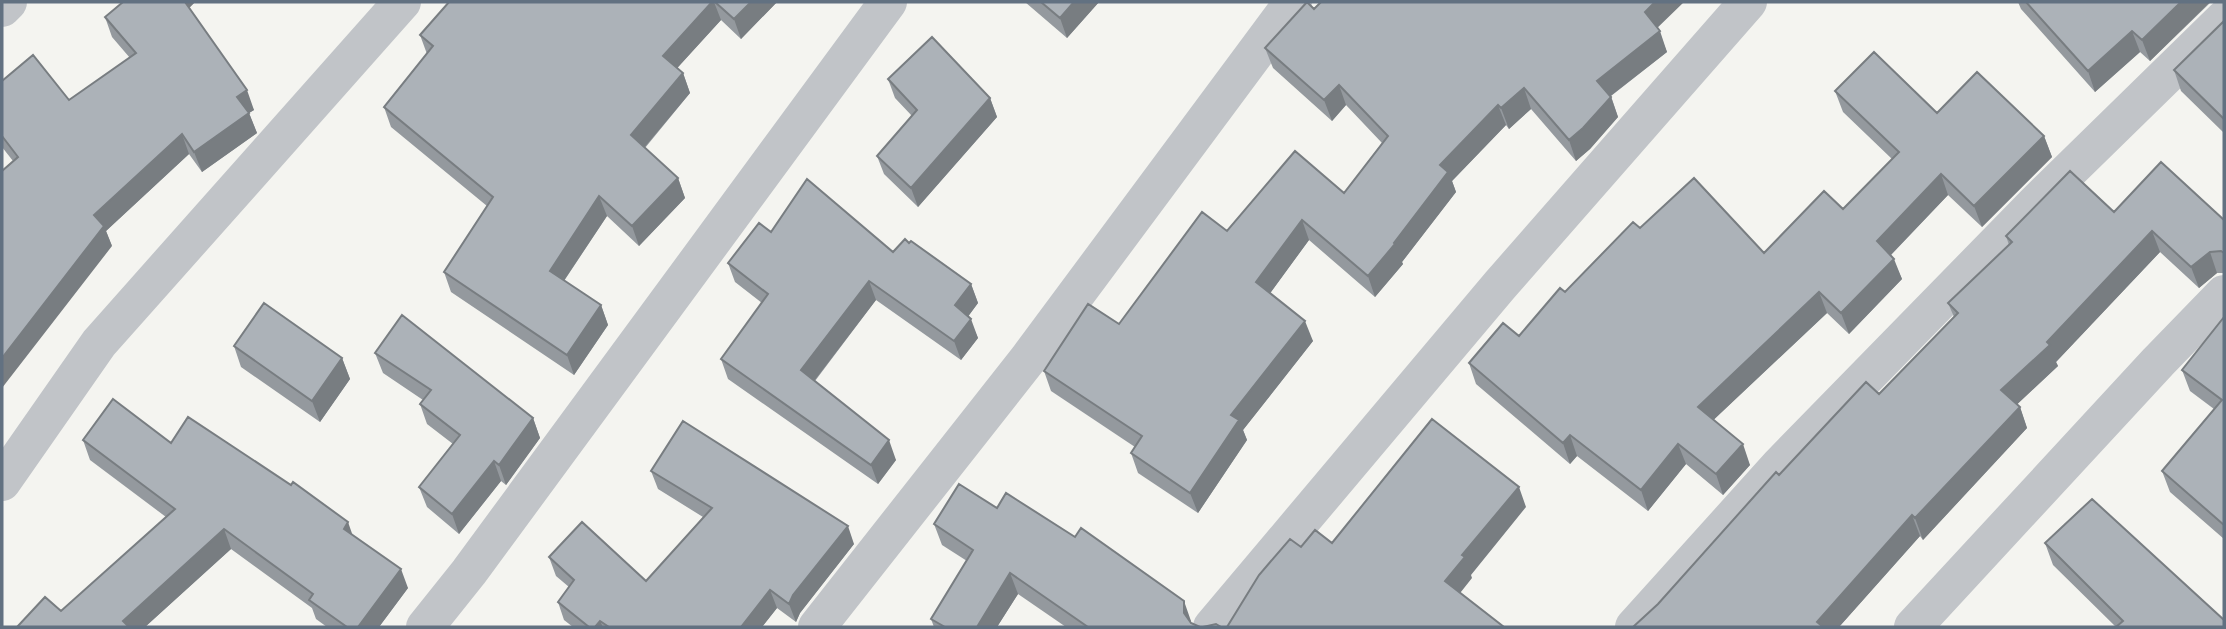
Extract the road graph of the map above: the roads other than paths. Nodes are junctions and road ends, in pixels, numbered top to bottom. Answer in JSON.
{"nodes":[{"id":1,"x":8,"y":2,"type":"edge"},
{"id":2,"x":402,"y":2,"type":"edge"},
{"id":3,"x":888,"y":2,"type":"edge"},
{"id":4,"x":1293,"y":2,"type":"edge"},
{"id":5,"x":1748,"y":2,"type":"edge"},
{"id":6,"x":2,"y":8,"type":"edge"},
{"id":7,"x":2224,"y":19,"type":"edge"},
{"id":8,"x":2224,"y":294,"type":"edge"},
{"id":9,"x":2,"y":482,"type":"edge"},
{"id":10,"x":425,"y":627,"type":"edge"},
{"id":11,"x":817,"y":627,"type":"edge"},
{"id":12,"x":1212,"y":627,"type":"edge"},
{"id":13,"x":1634,"y":627,"type":"edge"},
{"id":14,"x":1913,"y":627,"type":"edge"}],
"edges":[{"from":1,"to":6,"type":"street"},
{"from":2,"to":9,"type":"street"},
{"from":3,"to":10,"type":"street"},
{"from":4,"to":11,"type":"street"},
{"from":5,"to":12,"type":"street"},
{"from":7,"to":13,"type":"street"},
{"from":8,"to":14,"type":"street"}]}
